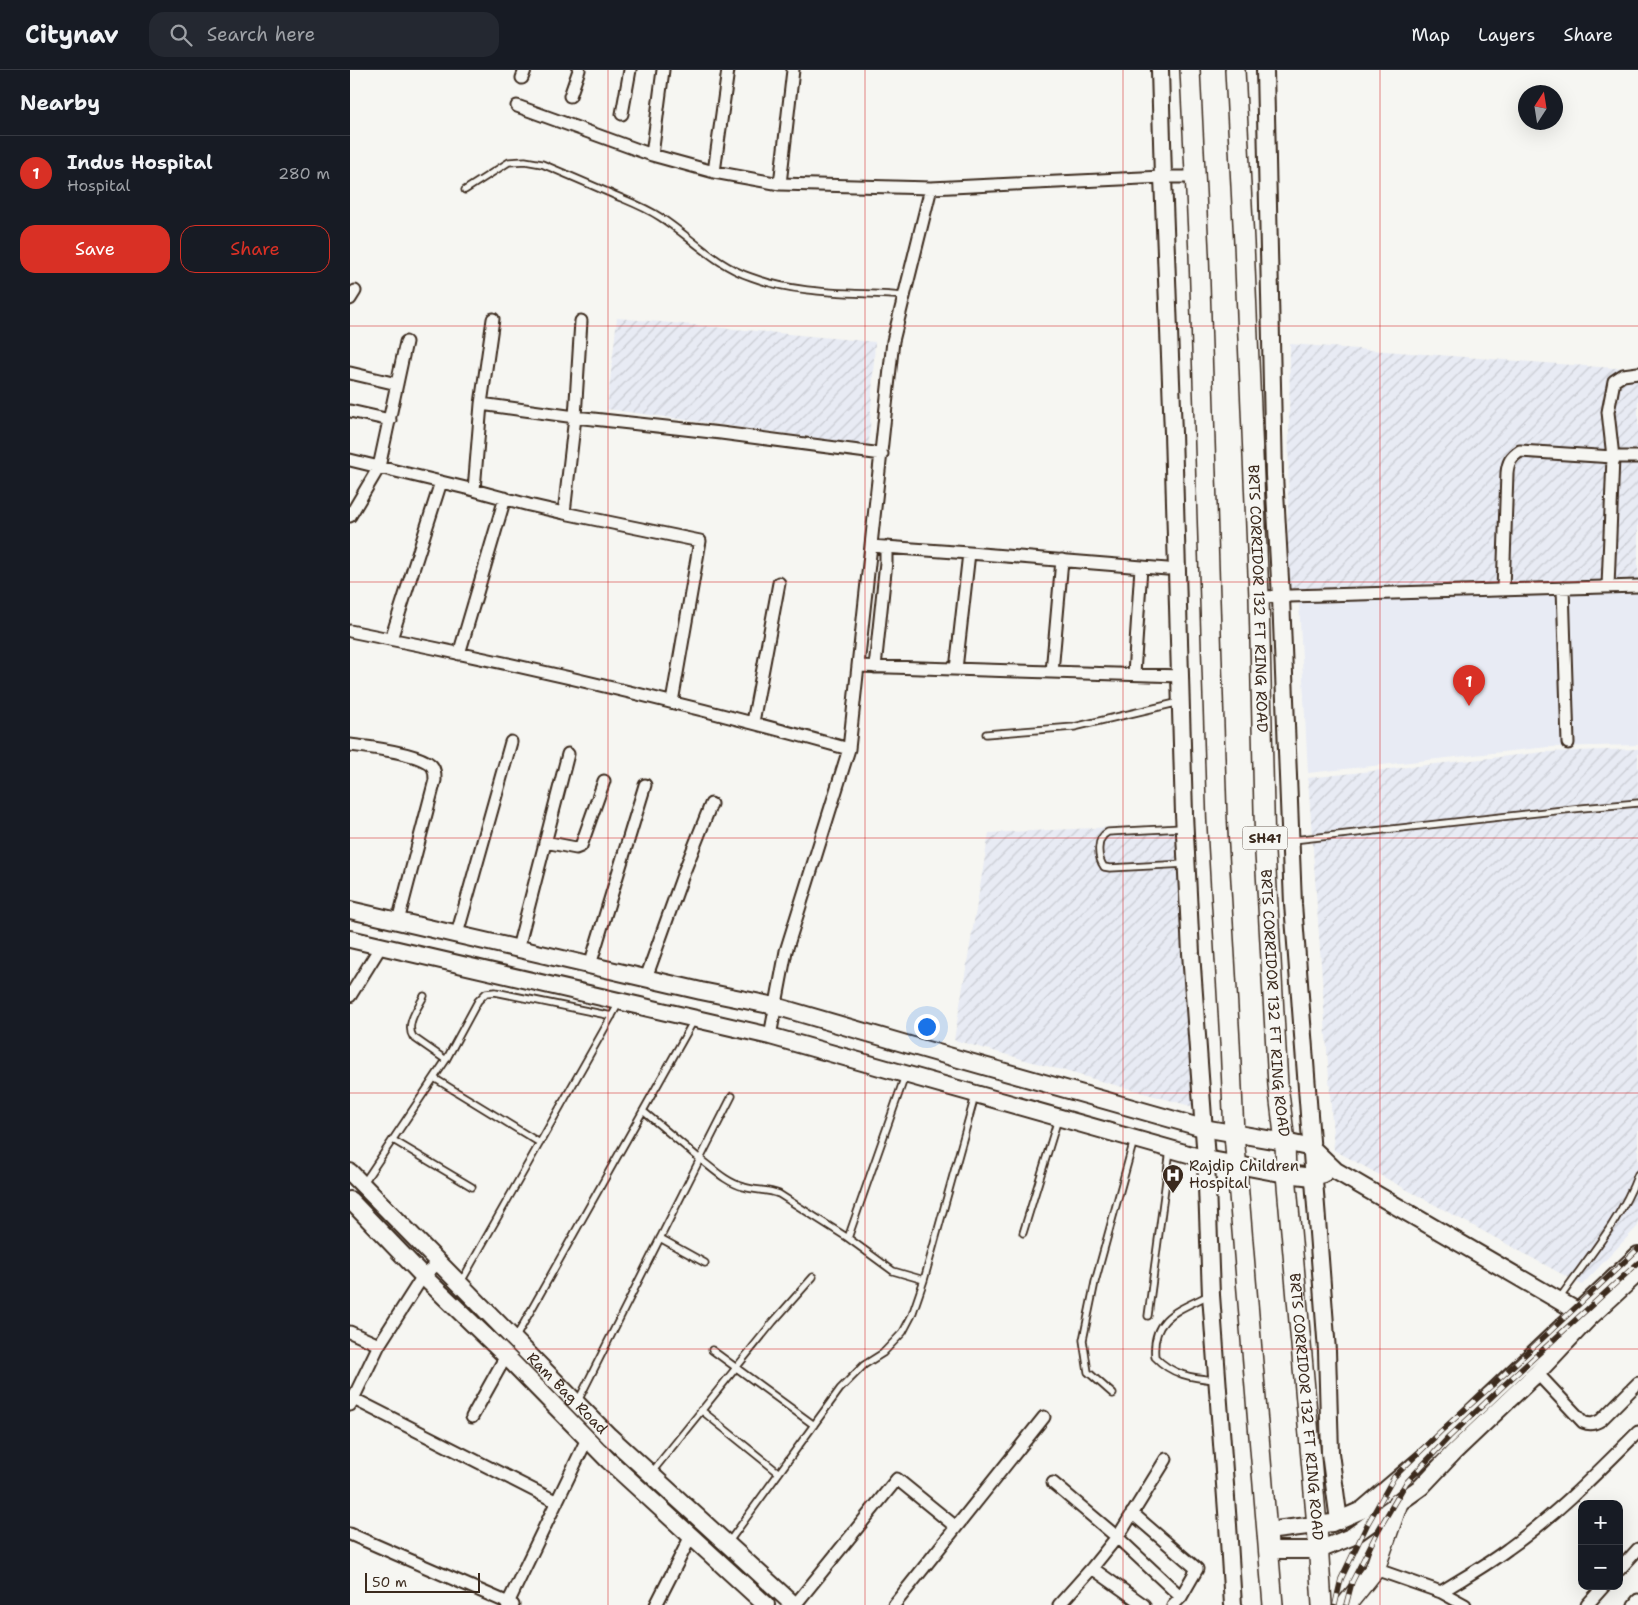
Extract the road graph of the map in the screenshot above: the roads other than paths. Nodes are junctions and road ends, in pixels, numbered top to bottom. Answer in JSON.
{"nodes":[{"id":1,"x":579,"y":70,"type":"edge"},
{"id":2,"x":630,"y":70,"type":"edge"},
{"id":3,"x":663,"y":70,"type":"edge"},
{"id":4,"x":728,"y":70,"type":"edge"},
{"id":5,"x":793,"y":70,"type":"edge"},
{"id":6,"x":1160,"y":70,"type":"edge"},
{"id":7,"x":1190,"y":70,"type":"edge"},
{"id":8,"x":1235,"y":70,"type":"edge"},
{"id":9,"x":1265,"y":70,"type":"edge"},
{"id":10,"x":570,"y":96,"type":"dead end"},
{"id":11,"x":517,"y":106,"type":"dead end"},
{"id":12,"x":622,"y":114,"type":"dead end"},
{"id":13,"x":652,"y":155,"type":"junction"},
{"id":14,"x":714,"y":172,"type":"junction"},
{"id":15,"x":1163,"y":177,"type":"junction"},
{"id":16,"x":1195,"y":177,"type":"junction"},
{"id":17,"x":780,"y":184,"type":"junction"},
{"id":18,"x":931,"y":188,"type":"junction"},
{"id":19,"x":465,"y":190,"type":"dead end"},
{"id":20,"x":904,"y":296,"type":"junction"},
{"id":21,"x":493,"y":319,"type":"dead end"},
{"id":22,"x":581,"y":321,"type":"dead end"},
{"id":23,"x":406,"y":342,"type":"dead end"},
{"id":24,"x":350,"y":373,"type":"edge"},
{"id":25,"x":1638,"y":373,"type":"edge"},
{"id":26,"x":397,"y":384,"type":"junction"},
{"id":27,"x":481,"y":404,"type":"junction"},
{"id":28,"x":350,"y":411,"type":"edge"},
{"id":29,"x":575,"y":417,"type":"junction"},
{"id":30,"x":390,"y":420,"type":"junction"},
{"id":31,"x":882,"y":454,"type":"junction"},
{"id":32,"x":1638,"y":456,"type":"edge"},
{"id":33,"x":1613,"y":457,"type":"junction"},
{"id":34,"x":350,"y":460,"type":"edge"},
{"id":35,"x":379,"y":467,"type":"junction"},
{"id":36,"x":441,"y":482,"type":"junction"},
{"id":37,"x":474,"y":490,"type":"junction"},
{"id":38,"x":505,"y":498,"type":"junction"},
{"id":39,"x":564,"y":513,"type":"junction"},
{"id":40,"x":350,"y":514,"type":"edge"},
{"id":41,"x":871,"y":546,"type":"junction"},
{"id":42,"x":886,"y":547,"type":"junction"},
{"id":43,"x":969,"y":552,"type":"junction"},
{"id":44,"x":1062,"y":560,"type":"junction"},
{"id":45,"x":1141,"y":567,"type":"junction"},
{"id":46,"x":1167,"y":569,"type":"dead end"},
{"id":47,"x":779,"y":583,"type":"dead end"},
{"id":48,"x":1638,"y":586,"type":"edge"},
{"id":49,"x":1608,"y":587,"type":"junction"},
{"id":50,"x":1563,"y":588,"type":"junction"},
{"id":51,"x":1503,"y":590,"type":"junction"},
{"id":52,"x":1259,"y":597,"type":"junction"},
{"id":53,"x":1281,"y":597,"type":"junction"},
{"id":54,"x":350,"y":631,"type":"edge"},
{"id":55,"x":391,"y":639,"type":"junction"},
{"id":56,"x":459,"y":654,"type":"junction"},
{"id":57,"x":858,"y":666,"type":"junction"},
{"id":58,"x":875,"y":667,"type":"junction"},
{"id":59,"x":956,"y":669,"type":"junction"},
{"id":60,"x":1052,"y":672,"type":"junction"},
{"id":61,"x":1134,"y":674,"type":"junction"},
{"id":62,"x":1181,"y":676,"type":"junction"},
{"id":63,"x":1182,"y":701,"type":"junction"},
{"id":64,"x":672,"y":702,"type":"junction"},
{"id":65,"x":753,"y":722,"type":"junction"},
{"id":66,"x":986,"y":734,"type":"dead end"},
{"id":67,"x":511,"y":742,"type":"dead end"},
{"id":68,"x":1568,"y":743,"type":"dead end"},
{"id":69,"x":350,"y":744,"type":"edge"},
{"id":70,"x":849,"y":749,"type":"junction"},
{"id":71,"x":568,"y":754,"type":"dead end"},
{"id":72,"x":604,"y":781,"type":"dead end"},
{"id":73,"x":645,"y":785,"type":"dead end"},
{"id":74,"x":1638,"y":803,"type":"edge"},
{"id":75,"x":711,"y":804,"type":"dead end"},
{"id":76,"x":1185,"y":828,"type":"junction"},
{"id":77,"x":1291,"y":840,"type":"junction"},
{"id":78,"x":545,"y":842,"type":"junction"},
{"id":79,"x":1187,"y":864,"type":"junction"},
{"id":80,"x":350,"y":910,"type":"edge"},
{"id":81,"x":398,"y":921,"type":"junction"},
{"id":82,"x":457,"y":934,"type":"junction"},
{"id":83,"x":350,"y":939,"type":"edge"},
{"id":84,"x":381,"y":946,"type":"junction"},
{"id":85,"x":518,"y":948,"type":"junction"},
{"id":86,"x":590,"y":965,"type":"junction"},
{"id":87,"x":646,"y":978,"type":"junction"},
{"id":88,"x":350,"y":996,"type":"edge"},
{"id":89,"x":424,"y":996,"type":"dead end"},
{"id":90,"x":620,"y":1001,"type":"junction"},
{"id":91,"x":775,"y":1006,"type":"junction"},
{"id":92,"x":612,"y":1016,"type":"junction"},
{"id":93,"x":695,"y":1018,"type":"junction"},
{"id":94,"x":770,"y":1036,"type":"junction"},
{"id":95,"x":446,"y":1060,"type":"junction"},
{"id":96,"x":906,"y":1074,"type":"junction"},
{"id":97,"x":434,"y":1078,"type":"junction"},
{"id":98,"x":975,"y":1094,"type":"junction"},
{"id":99,"x":732,"y":1096,"type":"dead end"},
{"id":100,"x":643,"y":1111,"type":"junction"},
{"id":101,"x":1058,"y":1117,"type":"junction"},
{"id":102,"x":1204,"y":1128,"type":"junction"},
{"id":103,"x":1234,"y":1134,"type":"junction"},
{"id":104,"x":392,"y":1140,"type":"junction"},
{"id":105,"x":1134,"y":1140,"type":"junction"},
{"id":106,"x":1285,"y":1142,"type":"junction"},
{"id":107,"x":540,"y":1143,"type":"junction"},
{"id":108,"x":1312,"y":1148,"type":"junction"},
{"id":109,"x":1170,"y":1149,"type":"junction"},
{"id":110,"x":700,"y":1159,"type":"junction"},
{"id":111,"x":1206,"y":1159,"type":"junction"},
{"id":112,"x":1237,"y":1164,"type":"junction"},
{"id":113,"x":1336,"y":1171,"type":"junction"},
{"id":114,"x":350,"y":1172,"type":"edge"},
{"id":115,"x":1286,"y":1174,"type":"junction"},
{"id":116,"x":1638,"y":1174,"type":"edge"},
{"id":117,"x":1313,"y":1177,"type":"junction"},
{"id":118,"x":363,"y":1184,"type":"junction"},
{"id":119,"x":472,"y":1187,"type":"dead end"},
{"id":120,"x":350,"y":1200,"type":"edge"},
{"id":121,"x":1023,"y":1233,"type":"dead end"},
{"id":122,"x":660,"y":1238,"type":"junction"},
{"id":123,"x":848,"y":1238,"type":"junction"},
{"id":124,"x":1638,"y":1254,"type":"edge"},
{"id":125,"x":438,"y":1263,"type":"junction"},
{"id":126,"x":705,"y":1263,"type":"dead end"},
{"id":127,"x":1638,"y":1273,"type":"edge"},
{"id":128,"x":423,"y":1276,"type":"junction"},
{"id":129,"x":813,"y":1277,"type":"dead end"},
{"id":130,"x":924,"y":1280,"type":"junction"},
{"id":131,"x":460,"y":1284,"type":"junction"},
{"id":132,"x":1211,"y":1295,"type":"junction"},
{"id":133,"x":1558,"y":1300,"type":"junction"},
{"id":134,"x":1583,"y":1315,"type":"junction"},
{"id":135,"x":1148,"y":1316,"type":"dead end"},
{"id":136,"x":350,"y":1332,"type":"edge"},
{"id":137,"x":514,"y":1340,"type":"junction"},
{"id":138,"x":379,"y":1345,"type":"junction"},
{"id":139,"x":712,"y":1350,"type":"dead end"},
{"id":140,"x":506,"y":1356,"type":"junction"},
{"id":141,"x":735,"y":1368,"type":"junction"},
{"id":142,"x":1537,"y":1373,"type":"junction"},
{"id":143,"x":1218,"y":1381,"type":"junction"},
{"id":144,"x":1638,"y":1384,"type":"edge"},
{"id":145,"x":1113,"y":1394,"type":"dead end"},
{"id":146,"x":351,"y":1400,"type":"edge"},
{"id":147,"x":577,"y":1404,"type":"junction"},
{"id":148,"x":702,"y":1410,"type":"junction"},
{"id":149,"x":472,"y":1417,"type":"dead end"},
{"id":150,"x":1044,"y":1417,"type":"dead end"},
{"id":151,"x":814,"y":1425,"type":"junction"},
{"id":152,"x":1638,"y":1432,"type":"edge"},
{"id":153,"x":587,"y":1439,"type":"junction"},
{"id":154,"x":1166,"y":1459,"type":"dead end"},
{"id":155,"x":779,"y":1473,"type":"junction"},
{"id":156,"x":650,"y":1474,"type":"junction"},
{"id":157,"x":1053,"y":1483,"type":"dead end"},
{"id":158,"x":557,"y":1502,"type":"junction"},
{"id":159,"x":1398,"y":1503,"type":"junction"},
{"id":160,"x":1132,"y":1513,"type":"junction"},
{"id":161,"x":1339,"y":1521,"type":"junction"},
{"id":162,"x":1317,"y":1526,"type":"junction"},
{"id":163,"x":956,"y":1527,"type":"junction"},
{"id":164,"x":1267,"y":1531,"type":"junction"},
{"id":165,"x":350,"y":1534,"type":"edge"},
{"id":166,"x":691,"y":1536,"type":"junction"},
{"id":167,"x":1117,"y":1537,"type":"junction"},
{"id":168,"x":727,"y":1544,"type":"junction"},
{"id":169,"x":1638,"y":1549,"type":"edge"},
{"id":170,"x":1268,"y":1550,"type":"junction"},
{"id":171,"x":1319,"y":1550,"type":"junction"},
{"id":172,"x":1623,"y":1566,"type":"edge"},
{"id":173,"x":1092,"y":1568,"type":"junction"},
{"id":174,"x":1375,"y":1569,"type":"junction"},
{"id":175,"x":1600,"y":1590,"type":"edge"},
{"id":176,"x":1441,"y":1592,"type":"junction"},
{"id":177,"x":1638,"y":1600,"type":"edge"},
{"id":178,"x":1177,"y":1601,"type":"edge"},
{"id":179,"x":510,"y":1604,"type":"edge"},
{"id":180,"x":656,"y":1605,"type":"edge"},
{"id":181,"x":766,"y":1605,"type":"edge"},
{"id":182,"x":794,"y":1605,"type":"edge"},
{"id":183,"x":894,"y":1605,"type":"edge"},
{"id":184,"x":1059,"y":1605,"type":"edge"},
{"id":185,"x":1144,"y":1605,"type":"edge"},
{"id":186,"x":1233,"y":1605,"type":"edge"},
{"id":187,"x":1273,"y":1605,"type":"edge"},
{"id":188,"x":1322,"y":1605,"type":"edge"},
{"id":189,"x":1346,"y":1605,"type":"edge"},
{"id":190,"x":1465,"y":1605,"type":"edge"},
{"id":191,"x":1587,"y":1605,"type":"edge"},
{"id":192,"x":1634,"y":1605,"type":"edge"}],
"edges":[{"from":1,"to":10,"type":"street"},
{"from":2,"to":12,"type":"street"},
{"from":3,"to":13,"type":"street"},
{"from":4,"to":14,"type":"street"},
{"from":5,"to":17,"type":"street"},
{"from":6,"to":15,"type":"street"},
{"from":7,"to":16,"type":"main road"},
{"from":8,"to":52,"type":"main road","name":"BRTS CORRIDOR 132 FT RING ROAD","number":"SH41"},
{"from":9,"to":53,"type":"street"},
{"from":11,"to":13,"type":"street"},
{"from":13,"to":14,"type":"street"},
{"from":14,"to":17,"type":"street"},
{"from":15,"to":16,"type":"street"},
{"from":15,"to":18,"type":"street"},
{"from":15,"to":62,"type":"street"},
{"from":16,"to":103,"type":"main road"},
{"from":17,"to":18,"type":"street"},
{"from":18,"to":20,"type":"street"},
{"from":19,"to":20,"type":"lane"},
{"from":20,"to":31,"type":"street"},
{"from":21,"to":27,"type":"street"},
{"from":22,"to":29,"type":"street"},
{"from":23,"to":26,"type":"street"},
{"from":24,"to":26,"type":"street"},
{"from":25,"to":33,"type":"street"},
{"from":26,"to":30,"type":"street"},
{"from":27,"to":29,"type":"street"},
{"from":27,"to":37,"type":"street"},
{"from":28,"to":30,"type":"street"},
{"from":29,"to":31,"type":"street"},
{"from":29,"to":39,"type":"street"},
{"from":30,"to":35,"type":"street"},
{"from":31,"to":41,"type":"street"},
{"from":32,"to":33,"type":"street"},
{"from":33,"to":49,"type":"street"},
{"from":33,"to":51,"type":"street"},
{"from":34,"to":35,"type":"street"},
{"from":35,"to":36,"type":"street"},
{"from":35,"to":40,"type":"street"},
{"from":36,"to":37,"type":"street"},
{"from":36,"to":55,"type":"street"},
{"from":37,"to":38,"type":"street"},
{"from":38,"to":39,"type":"street"},
{"from":38,"to":56,"type":"street"},
{"from":39,"to":64,"type":"street"},
{"from":41,"to":42,"type":"street"},
{"from":41,"to":57,"type":"street"},
{"from":42,"to":43,"type":"street"},
{"from":42,"to":58,"type":"street"},
{"from":43,"to":44,"type":"street"},
{"from":43,"to":59,"type":"street"},
{"from":44,"to":45,"type":"street"},
{"from":44,"to":60,"type":"street"},
{"from":45,"to":46,"type":"street"},
{"from":45,"to":61,"type":"street"},
{"from":47,"to":65,"type":"street"},
{"from":48,"to":49,"type":"street"},
{"from":49,"to":50,"type":"street"},
{"from":50,"to":51,"type":"street"},
{"from":50,"to":68,"type":"street"},
{"from":51,"to":53,"type":"street"},
{"from":52,"to":53,"type":"street"},
{"from":52,"to":106,"type":"main road","name":"BRTS CORRIDOR 132 FT RING ROAD","number":"SH41"},
{"from":53,"to":77,"type":"street"},
{"from":54,"to":55,"type":"street"},
{"from":55,"to":56,"type":"street"},
{"from":56,"to":64,"type":"street"},
{"from":57,"to":58,"type":"street"},
{"from":57,"to":70,"type":"street"},
{"from":58,"to":59,"type":"street"},
{"from":59,"to":60,"type":"street"},
{"from":60,"to":61,"type":"street"},
{"from":61,"to":62,"type":"street"},
{"from":62,"to":63,"type":"street"},
{"from":63,"to":66,"type":"lane"},
{"from":63,"to":76,"type":"street"},
{"from":64,"to":65,"type":"street"},
{"from":65,"to":70,"type":"street"},
{"from":67,"to":82,"type":"street"},
{"from":69,"to":81,"type":"street"},
{"from":70,"to":91,"type":"street"},
{"from":71,"to":78,"type":"street"},
{"from":72,"to":78,"type":"street"},
{"from":73,"to":86,"type":"street"},
{"from":74,"to":77,"type":"lane"},
{"from":75,"to":87,"type":"street"},
{"from":76,"to":79,"type":"street"},
{"from":76,"to":79,"type":"lane"},
{"from":77,"to":108,"type":"street"},
{"from":78,"to":85,"type":"street"},
{"from":79,"to":102,"type":"street"},
{"from":80,"to":81,"type":"street"},
{"from":81,"to":82,"type":"street"},
{"from":82,"to":85,"type":"street"},
{"from":83,"to":84,"type":"street"},
{"from":84,"to":88,"type":"street"},
{"from":84,"to":90,"type":"street"},
{"from":85,"to":86,"type":"street"},
{"from":86,"to":87,"type":"street"},
{"from":87,"to":91,"type":"street"},
{"from":89,"to":95,"type":"lane"},
{"from":90,"to":92,"type":"lane"},
{"from":90,"to":93,"type":"street"},
{"from":91,"to":94,"type":"street"},
{"from":91,"to":102,"type":"street"},
{"from":92,"to":95,"type":"lane"},
{"from":92,"to":107,"type":"lane"},
{"from":93,"to":94,"type":"street"},
{"from":93,"to":100,"type":"lane"},
{"from":94,"to":96,"type":"street"},
{"from":95,"to":97,"type":"lane"},
{"from":96,"to":98,"type":"street"},
{"from":96,"to":123,"type":"lane"},
{"from":97,"to":104,"type":"lane"},
{"from":97,"to":107,"type":"lane"},
{"from":98,"to":101,"type":"street"},
{"from":98,"to":130,"type":"lane"},
{"from":99,"to":110,"type":"lane"},
{"from":100,"to":110,"type":"lane"},
{"from":100,"to":137,"type":"lane"},
{"from":101,"to":105,"type":"street"},
{"from":101,"to":121,"type":"lane"},
{"from":102,"to":103,"type":"street"},
{"from":102,"to":111,"type":"street"},
{"from":103,"to":106,"type":"street"},
{"from":103,"to":112,"type":"main road"},
{"from":104,"to":118,"type":"lane"},
{"from":104,"to":119,"type":"lane"},
{"from":105,"to":109,"type":"street"},
{"from":105,"to":145,"type":"lane"},
{"from":106,"to":108,"type":"street"},
{"from":106,"to":115,"type":"main road","name":"BRTS CORRIDOR 132 FT RING ROAD","number":"SH41"},
{"from":107,"to":131,"type":"lane"},
{"from":108,"to":113,"type":"street"},
{"from":108,"to":117,"type":"street"},
{"from":109,"to":111,"type":"street"},
{"from":109,"to":135,"type":"lane"},
{"from":110,"to":122,"type":"lane"},
{"from":110,"to":123,"type":"lane"},
{"from":111,"to":112,"type":"street"},
{"from":111,"to":132,"type":"street"},
{"from":112,"to":115,"type":"street"},
{"from":112,"to":164,"type":"main road"},
{"from":113,"to":117,"type":"street"},
{"from":113,"to":133,"type":"street"},
{"from":114,"to":118,"type":"street","name":"Ram Bag Road"},
{"from":115,"to":117,"type":"street"},
{"from":115,"to":162,"type":"main road","name":"BRTS CORRIDOR 132 FT RING ROAD","number":"SH41"},
{"from":116,"to":133,"type":"lane"},
{"from":117,"to":161,"type":"street"},
{"from":118,"to":125,"type":"street","name":"Ram Bag Road"},
{"from":120,"to":128,"type":"street","name":"Ram Bag Road"},
{"from":122,"to":126,"type":"lane"},
{"from":122,"to":147,"type":"lane"},
{"from":123,"to":130,"type":"lane"},
{"from":124,"to":134,"type":"street"},
{"from":125,"to":128,"type":"street"},
{"from":125,"to":131,"type":"street","name":"Ram Bag Road"},
{"from":127,"to":134,"type":"street"},
{"from":128,"to":138,"type":"street"},
{"from":128,"to":140,"type":"street","name":"Ram Bag Road"},
{"from":129,"to":141,"type":"lane"},
{"from":130,"to":151,"type":"lane"},
{"from":131,"to":137,"type":"street","name":"Ram Bag Road"},
{"from":132,"to":143,"type":"street"},
{"from":132,"to":143,"type":"lane"},
{"from":133,"to":134,"type":"street"},
{"from":134,"to":142,"type":"street"},
{"from":134,"to":161,"type":"street"},
{"from":136,"to":138,"type":"street"},
{"from":137,"to":147,"type":"street","name":"Ram Bag Road"},
{"from":138,"to":146,"type":"street"},
{"from":139,"to":141,"type":"lane"},
{"from":140,"to":149,"type":"street"},
{"from":140,"to":153,"type":"street","name":"Ram Bag Road"},
{"from":141,"to":148,"type":"lane"},
{"from":141,"to":151,"type":"lane"},
{"from":142,"to":144,"type":"street"},
{"from":142,"to":159,"type":"street"},
{"from":143,"to":186,"type":"street"},
{"from":146,"to":158,"type":"street"},
{"from":147,"to":156,"type":"street","name":"Ram Bag Road"},
{"from":148,"to":155,"type":"lane"},
{"from":148,"to":156,"type":"lane"},
{"from":150,"to":163,"type":"street"},
{"from":151,"to":155,"type":"lane"},
{"from":152,"to":176,"type":"street"},
{"from":153,"to":158,"type":"street"},
{"from":153,"to":166,"type":"street","name":"Ram Bag Road"},
{"from":154,"to":160,"type":"street"},
{"from":155,"to":168,"type":"lane"},
{"from":156,"to":168,"type":"street","name":"Ram Bag Road"},
{"from":157,"to":167,"type":"street"},
{"from":158,"to":179,"type":"street"},
{"from":159,"to":171,"type":"street"},
{"from":159,"to":174,"type":"main road"},
{"from":160,"to":167,"type":"street"},
{"from":160,"to":178,"type":"street"},
{"from":161,"to":162,"type":"street"},
{"from":162,"to":164,"type":"street"},
{"from":162,"to":171,"type":"main road","name":"BRTS CORRIDOR 132 FT RING ROAD","number":"SH41"},
{"from":163,"to":182,"type":"street"},
{"from":163,"to":183,"type":"street"},
{"from":164,"to":170,"type":"main road"},
{"from":165,"to":179,"type":"street"},
{"from":166,"to":180,"type":"street"},
{"from":166,"to":181,"type":"street","name":"Ram Bag Road"},
{"from":167,"to":173,"type":"street"},
{"from":167,"to":178,"type":"street"},
{"from":168,"to":182,"type":"street","name":"Ram Bag Road"},
{"from":169,"to":172,"type":"street"},
{"from":170,"to":171,"type":"street"},
{"from":170,"to":187,"type":"main road"},
{"from":171,"to":188,"type":"main road","name":"BRTS CORRIDOR 132 FT RING ROAD","number":"SH41"},
{"from":173,"to":184,"type":"street"},
{"from":173,"to":185,"type":"street"},
{"from":174,"to":176,"type":"street"},
{"from":174,"to":189,"type":"main road"},
{"from":175,"to":191,"type":"street"},
{"from":176,"to":190,"type":"street"},
{"from":177,"to":192,"type":"street"}]}
